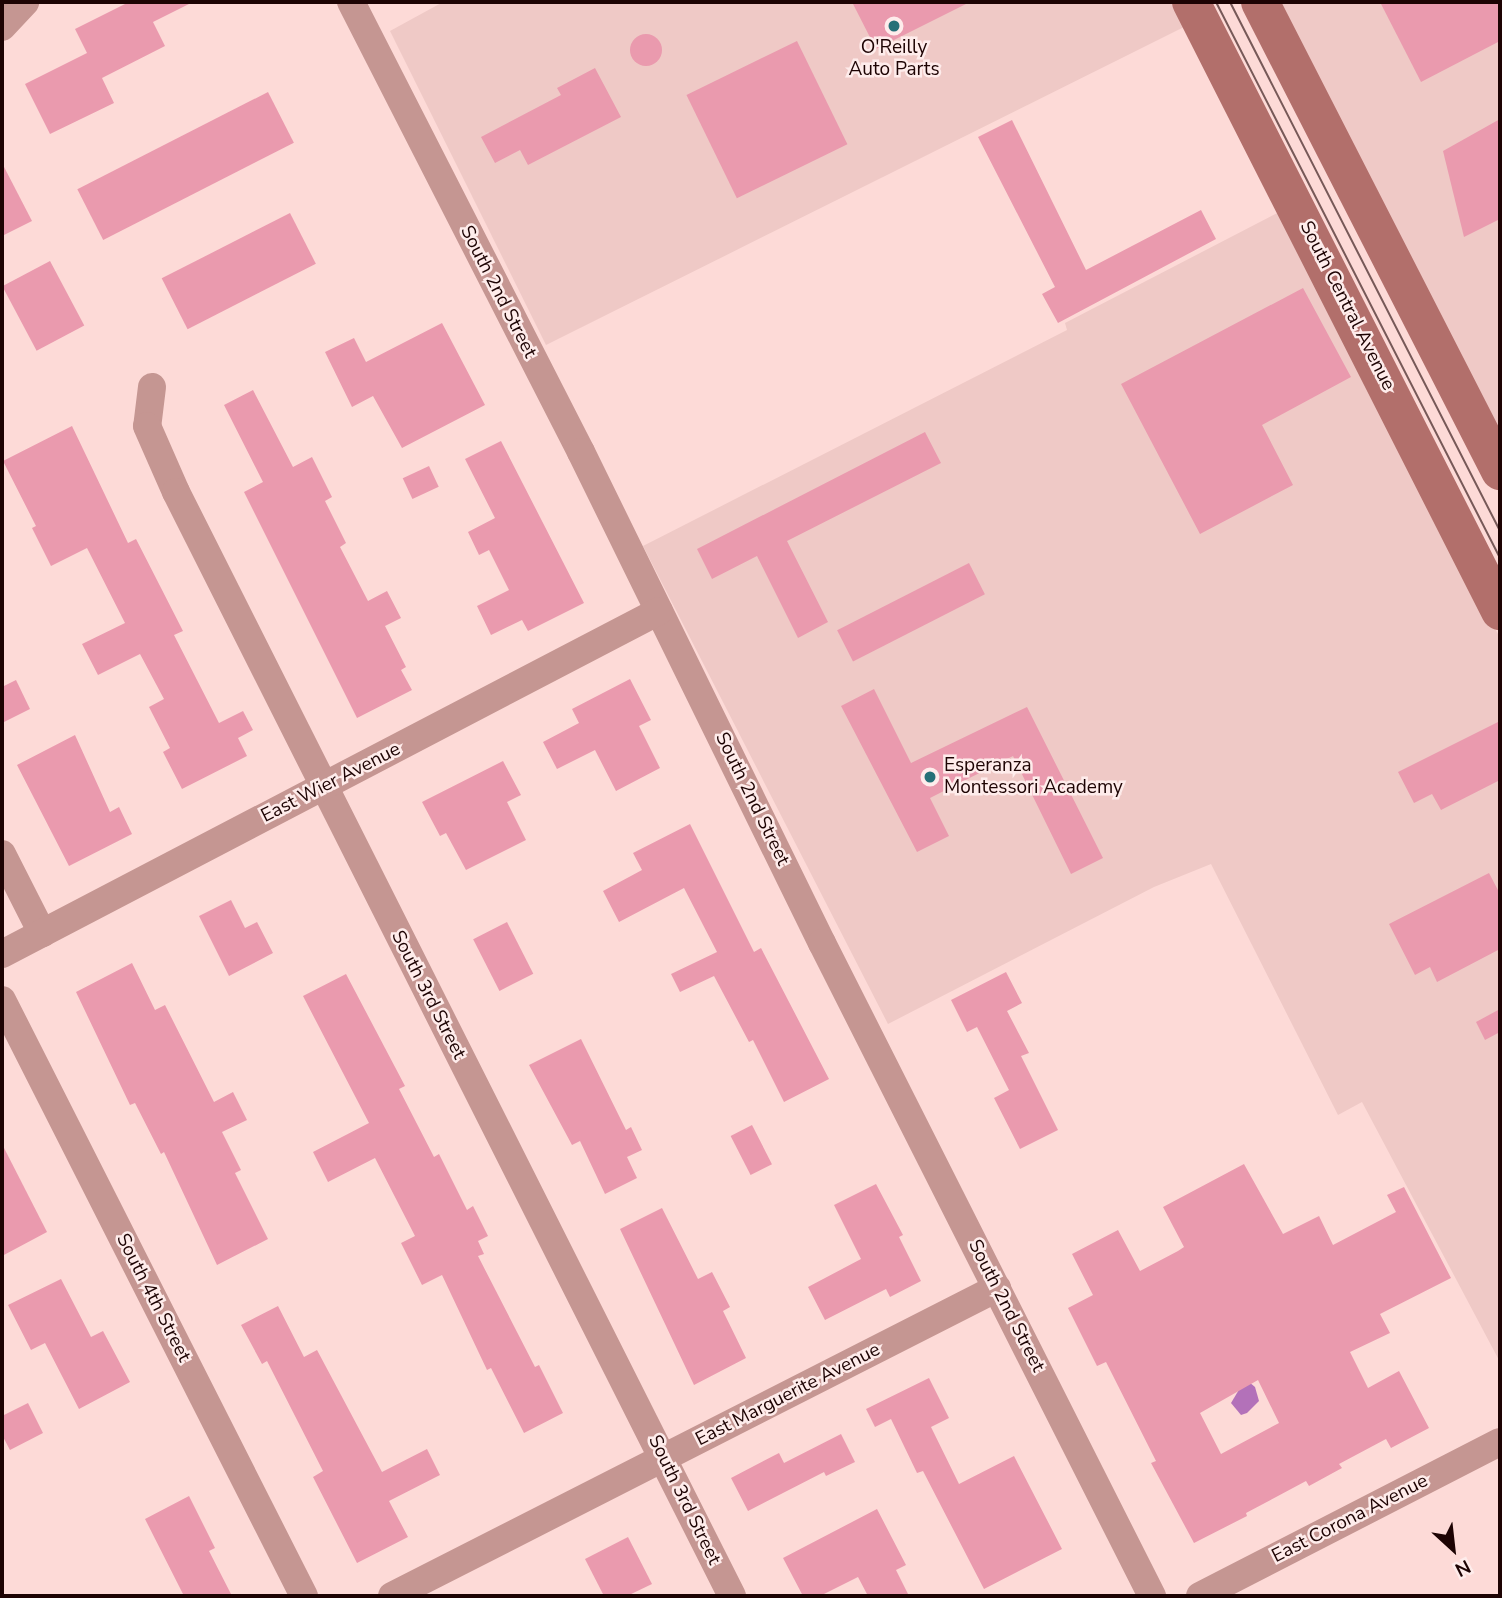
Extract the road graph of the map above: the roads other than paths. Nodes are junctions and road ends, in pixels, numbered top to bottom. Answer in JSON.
{"nodes":[{"id":1,"x":25,"y":2,"type":"edge"},
{"id":2,"x":351,"y":2,"type":"edge"},
{"id":3,"x":1191,"y":2,"type":"edge"},
{"id":4,"x":1260,"y":2,"type":"edge"},
{"id":5,"x":2,"y":27,"type":"edge"},
{"id":6,"x":152,"y":387,"type":"dead end"},
{"id":7,"x":1500,"y":471,"type":"edge"},
{"id":8,"x":659,"y":611,"type":"junction"},
{"id":9,"x":1500,"y":611,"type":"edge"},
{"id":10,"x":322,"y":787,"type":"junction"},
{"id":11,"x":2,"y":854,"type":"edge"},
{"id":12,"x":42,"y":933,"type":"junction"},
{"id":13,"x":2,"y":954,"type":"edge"},
{"id":14,"x":2,"y":1000,"type":"edge"},
{"id":15,"x":997,"y":1288,"type":"junction"},
{"id":16,"x":1500,"y":1442,"type":"edge"},
{"id":17,"x":664,"y":1458,"type":"junction"},
{"id":18,"x":304,"y":1596,"type":"edge"},
{"id":19,"x":392,"y":1596,"type":"edge"},
{"id":20,"x":732,"y":1596,"type":"edge"},
{"id":21,"x":1152,"y":1596,"type":"edge"},
{"id":22,"x":1200,"y":1596,"type":"edge"}],
"edges":[{"from":1,"to":5,"type":"street"},
{"from":2,"to":8,"type":"street","name":"South 2nd Street"},
{"from":3,"to":9,"type":"main road","name":"South Central Avenue"},
{"from":4,"to":7,"type":"main road"},
{"from":6,"to":10,"type":"street","name":"South 3rd Street"},
{"from":8,"to":10,"type":"street","name":"East Wier Avenue"},
{"from":8,"to":15,"type":"street","name":"South 2nd Street"},
{"from":10,"to":12,"type":"street","name":"East Wier Avenue"},
{"from":10,"to":17,"type":"street","name":"South 3rd Street"},
{"from":11,"to":12,"type":"street"},
{"from":12,"to":13,"type":"street","name":"East Wier Avenue"},
{"from":14,"to":18,"type":"street","name":"South 4th Street"},
{"from":15,"to":17,"type":"street","name":"East Marguerite Avenue"},
{"from":15,"to":21,"type":"street","name":"South 2nd Street"},
{"from":16,"to":22,"type":"street","name":"East Corona Avenue"},
{"from":17,"to":19,"type":"street","name":"East Marguerite Avenue"},
{"from":17,"to":20,"type":"street","name":"South 3rd Street"}]}
